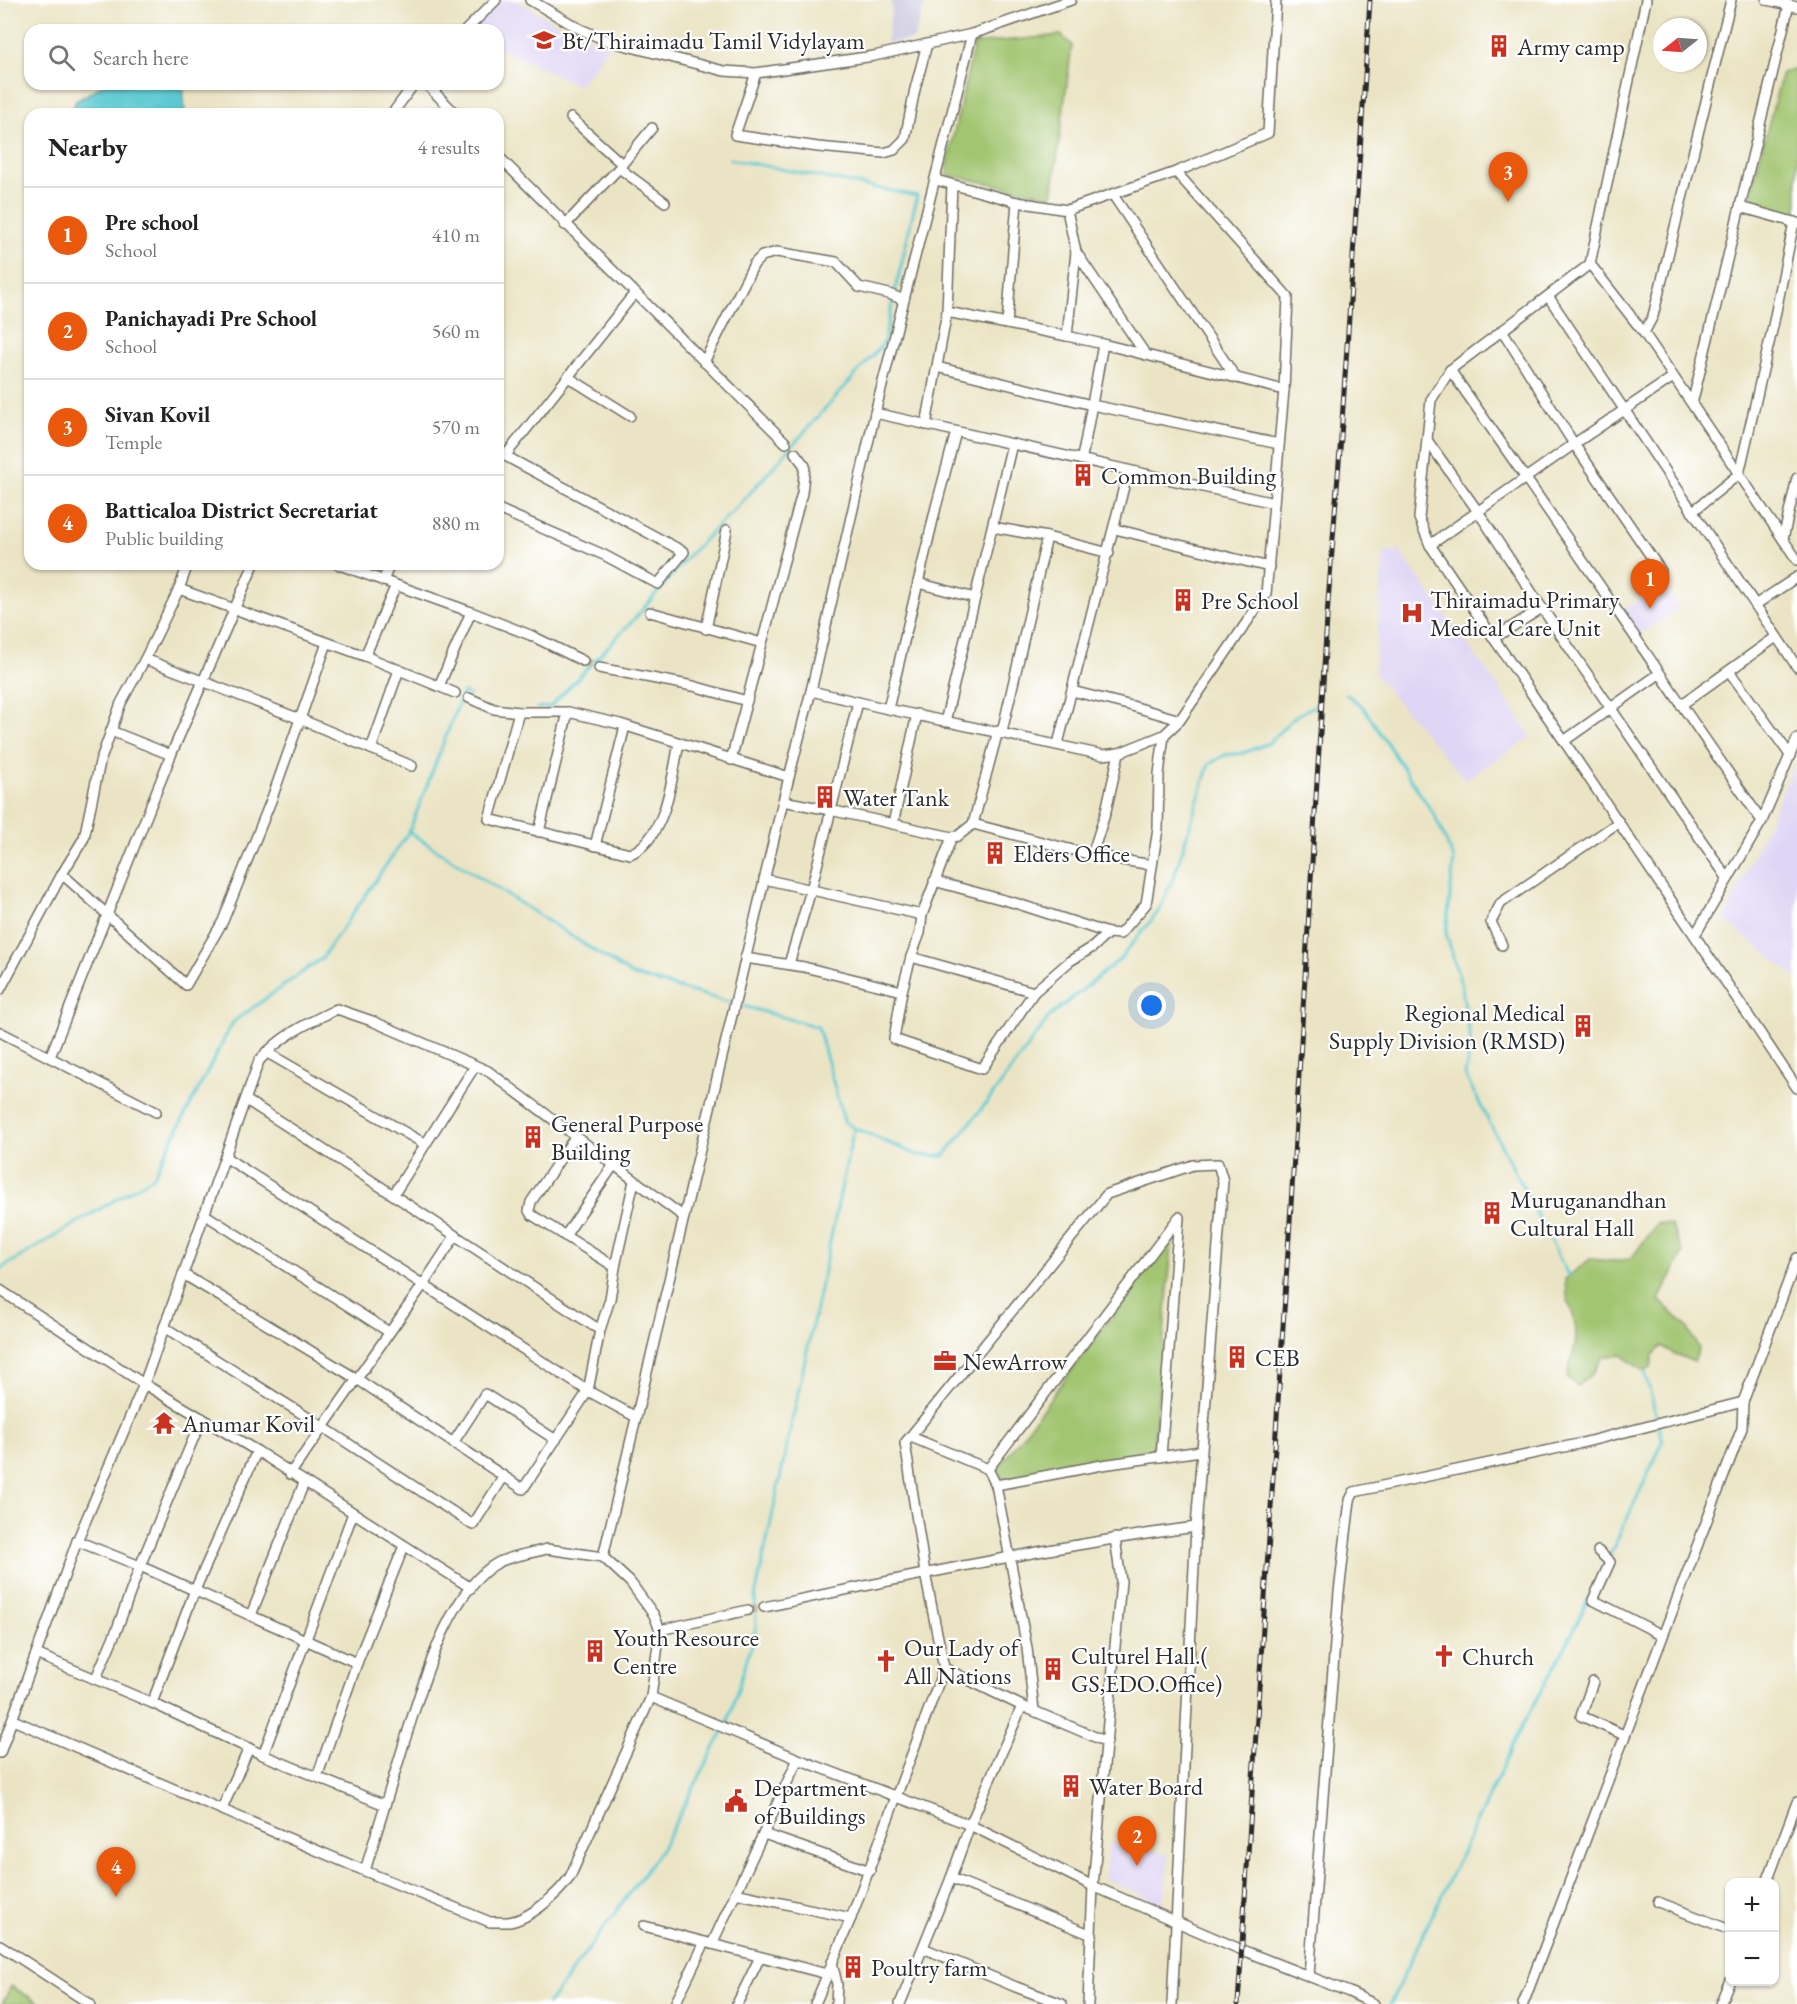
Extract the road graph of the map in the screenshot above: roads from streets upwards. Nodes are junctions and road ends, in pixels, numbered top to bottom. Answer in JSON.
{"nodes":[{"id":1,"x":496,"y":0,"type":"edge"},
{"id":2,"x":530,"y":0,"type":"edge"},
{"id":3,"x":1071,"y":0,"type":"edge"},
{"id":4,"x":1276,"y":0,"type":"edge"},
{"id":5,"x":1646,"y":0,"type":"edge"},
{"id":6,"x":1731,"y":0,"type":"edge"},
{"id":7,"x":1767,"y":0,"type":"edge"},
{"id":8,"x":1787,"y":4,"type":"edge"},
{"id":9,"x":472,"y":24,"type":"edge"},
{"id":10,"x":972,"y":34,"type":"junction"},
{"id":11,"x":927,"y":44,"type":"junction"},
{"id":12,"x":756,"y":73,"type":"junction"},
{"id":13,"x":410,"y":90,"type":"edge"},
{"id":14,"x":432,"y":90,"type":"edge"},
{"id":15,"x":396,"y":108,"type":"edge"},
{"id":16,"x":450,"y":108,"type":"edge"},
{"id":17,"x":571,"y":118,"type":"dead end"},
{"id":18,"x":652,"y":128,"type":"dead end"},
{"id":19,"x":504,"y":162,"type":"edge"},
{"id":20,"x":620,"y":166,"type":"junction"},
{"id":21,"x":1176,"y":172,"type":"junction"},
{"id":22,"x":936,"y":180,"type":"junction"},
{"id":23,"x":952,"y":185,"type":"junction"},
{"id":24,"x":1113,"y":195,"type":"junction"},
{"id":25,"x":665,"y":202,"type":"dead end"},
{"id":26,"x":1017,"y":202,"type":"junction"},
{"id":27,"x":1740,"y":207,"type":"junction"},
{"id":28,"x":1066,"y":210,"type":"junction"},
{"id":29,"x":1796,"y":223,"type":"edge"},
{"id":30,"x":566,"y":225,"type":"junction"},
{"id":31,"x":1076,"y":252,"type":"junction"},
{"id":32,"x":1590,"y":264,"type":"junction"},
{"id":33,"x":634,"y":294,"type":"junction"},
{"id":34,"x":1548,"y":296,"type":"junction"},
{"id":35,"x":897,"y":297,"type":"junction"},
{"id":36,"x":947,"y":312,"type":"junction"},
{"id":37,"x":1007,"y":324,"type":"junction"},
{"id":38,"x":1502,"y":330,"type":"junction"},
{"id":39,"x":1644,"y":333,"type":"junction"},
{"id":40,"x":1067,"y":336,"type":"junction"},
{"id":41,"x":1103,"y":344,"type":"junction"},
{"id":42,"x":1146,"y":355,"type":"junction"},
{"id":43,"x":704,"y":362,"type":"junction"},
{"id":44,"x":937,"y":367,"type":"junction"},
{"id":45,"x":1450,"y":370,"type":"junction"},
{"id":46,"x":567,"y":377,"type":"junction"},
{"id":47,"x":1673,"y":377,"type":"junction"},
{"id":48,"x":1236,"y":378,"type":"junction"},
{"id":49,"x":1284,"y":390,"type":"junction"},
{"id":50,"x":1692,"y":404,"type":"junction"},
{"id":51,"x":1092,"y":405,"type":"junction"},
{"id":52,"x":1623,"y":411,"type":"junction"},
{"id":53,"x":875,"y":413,"type":"junction"},
{"id":54,"x":630,"y":416,"type":"dead end"},
{"id":55,"x":926,"y":425,"type":"junction"},
{"id":56,"x":956,"y":432,"type":"junction"},
{"id":57,"x":1427,"y":440,"type":"junction"},
{"id":58,"x":786,"y":443,"type":"dead end"},
{"id":59,"x":1012,"y":444,"type":"junction"},
{"id":60,"x":1279,"y":444,"type":"junction"},
{"id":61,"x":1574,"y":444,"type":"junction"},
{"id":62,"x":504,"y":450,"type":"edge"},
{"id":63,"x":795,"y":453,"type":"dead end"},
{"id":64,"x":504,"y":456,"type":"edge"},
{"id":65,"x":1081,"y":460,"type":"junction"},
{"id":66,"x":1128,"y":471,"type":"junction"},
{"id":67,"x":1739,"y":474,"type":"junction"},
{"id":68,"x":1527,"y":477,"type":"junction"},
{"id":69,"x":1797,"y":478,"type":"edge"},
{"id":70,"x":1274,"y":502,"type":"junction"},
{"id":71,"x":1477,"y":510,"type":"junction"},
{"id":72,"x":504,"y":512,"type":"edge"},
{"id":73,"x":1692,"y":512,"type":"junction"},
{"id":74,"x":993,"y":527,"type":"junction"},
{"id":75,"x":1115,"y":529,"type":"junction"},
{"id":76,"x":727,"y":530,"type":"dead end"},
{"id":77,"x":1047,"y":537,"type":"junction"},
{"id":78,"x":1783,"y":539,"type":"junction"},
{"id":79,"x":1430,"y":545,"type":"junction"},
{"id":80,"x":1109,"y":553,"type":"junction"},
{"id":81,"x":1797,"y":560,"type":"edge"},
{"id":82,"x":1269,"y":567,"type":"junction"},
{"id":83,"x":186,"y":570,"type":"edge"},
{"id":84,"x":252,"y":570,"type":"edge"},
{"id":85,"x":353,"y":570,"type":"edge"},
{"id":86,"x":388,"y":570,"type":"edge"},
{"id":87,"x":1661,"y":571,"type":"dead end"},
{"id":88,"x":1797,"y":577,"type":"edge"},
{"id":89,"x":383,"y":581,"type":"junction"},
{"id":90,"x":918,"y":584,"type":"junction"},
{"id":91,"x":396,"y":585,"type":"junction"},
{"id":92,"x":179,"y":589,"type":"junction"},
{"id":93,"x":975,"y":598,"type":"junction"},
{"id":94,"x":1755,"y":606,"type":"junction"},
{"id":95,"x":1542,"y":608,"type":"junction"},
{"id":96,"x":235,"y":610,"type":"junction"},
{"id":97,"x":471,"y":612,"type":"junction"},
{"id":98,"x":650,"y":612,"type":"dead end"},
{"id":99,"x":706,"y":629,"type":"junction"},
{"id":100,"x":1776,"y":637,"type":"junction"},
{"id":101,"x":1494,"y":638,"type":"junction"},
{"id":102,"x":327,"y":643,"type":"junction"},
{"id":103,"x":762,"y":643,"type":"junction"},
{"id":104,"x":365,"y":657,"type":"junction"},
{"id":105,"x":145,"y":659,"type":"junction"},
{"id":106,"x":583,"y":661,"type":"tunnel mouth"},
{"id":107,"x":1797,"y":667,"type":"edge"},
{"id":108,"x":599,"y":668,"type":"tunnel mouth"},
{"id":109,"x":399,"y":670,"type":"junction"},
{"id":110,"x":1729,"y":671,"type":"junction"},
{"id":111,"x":1659,"y":674,"type":"junction"},
{"id":112,"x":204,"y":683,"type":"junction"},
{"id":113,"x":439,"y":686,"type":"junction"},
{"id":114,"x":811,"y":691,"type":"junction"},
{"id":115,"x":1072,"y":691,"type":"junction"},
{"id":116,"x":454,"y":693,"type":"dead end"},
{"id":117,"x":469,"y":698,"type":"dead end"},
{"id":118,"x":747,"y":701,"type":"junction"},
{"id":119,"x":858,"y":702,"type":"junction"},
{"id":120,"x":1681,"y":705,"type":"junction"},
{"id":121,"x":1610,"y":708,"type":"junction"},
{"id":122,"x":888,"y":709,"type":"junction"},
{"id":123,"x":519,"y":712,"type":"junction"},
{"id":124,"x":568,"y":712,"type":"junction"},
{"id":125,"x":917,"y":714,"type":"junction"},
{"id":126,"x":300,"y":719,"type":"junction"},
{"id":127,"x":1180,"y":720,"type":"junction"},
{"id":128,"x":945,"y":722,"type":"junction"},
{"id":129,"x":625,"y":726,"type":"junction"},
{"id":130,"x":111,"y":731,"type":"junction"},
{"id":131,"x":1000,"y":732,"type":"junction"},
{"id":132,"x":1164,"y":735,"type":"junction"},
{"id":133,"x":1797,"y":739,"type":"edge"},
{"id":134,"x":1564,"y":741,"type":"junction"},
{"id":135,"x":679,"y":743,"type":"junction"},
{"id":136,"x":1058,"y":744,"type":"junction"},
{"id":137,"x":371,"y":749,"type":"junction"},
{"id":138,"x":1119,"y":753,"type":"junction"},
{"id":139,"x":1790,"y":754,"type":"junction"},
{"id":140,"x":171,"y":755,"type":"junction"},
{"id":141,"x":731,"y":760,"type":"junction"},
{"id":142,"x":412,"y":766,"type":"dead end"},
{"id":143,"x":789,"y":777,"type":"junction"},
{"id":144,"x":783,"y":801,"type":"junction"},
{"id":145,"x":830,"y":810,"type":"junction"},
{"id":146,"x":1762,"y":821,"type":"junction"},
{"id":147,"x":1619,"y":822,"type":"junction"},
{"id":148,"x":893,"y":824,"type":"junction"},
{"id":149,"x":973,"y":824,"type":"junction"},
{"id":150,"x":539,"y":832,"type":"junction"},
{"id":151,"x":952,"y":837,"type":"junction"},
{"id":152,"x":595,"y":846,"type":"junction"},
{"id":153,"x":1092,"y":855,"type":"junction"},
{"id":154,"x":1152,"y":865,"type":"junction"},
{"id":155,"x":62,"y":874,"type":"junction"},
{"id":156,"x":764,"y":879,"type":"junction"},
{"id":157,"x":1728,"y":879,"type":"junction"},
{"id":158,"x":934,"y":881,"type":"junction"},
{"id":159,"x":811,"y":890,"type":"junction"},
{"id":160,"x":108,"y":915,"type":"junction"},
{"id":161,"x":922,"y":915,"type":"junction"},
{"id":162,"x":1108,"y":933,"type":"junction"},
{"id":163,"x":1695,"y":935,"type":"junction"},
{"id":164,"x":1502,"y":945,"type":"dead end"},
{"id":165,"x":911,"y":957,"type":"junction"},
{"id":166,"x":745,"y":958,"type":"junction"},
{"id":167,"x":789,"y":964,"type":"junction"},
{"id":168,"x":0,"y":990,"type":"edge"},
{"id":169,"x":902,"y":992,"type":"junction"},
{"id":170,"x":1034,"y":992,"type":"junction"},
{"id":171,"x":0,"y":1032,"type":"edge"},
{"id":172,"x":266,"y":1052,"type":"junction"},
{"id":173,"x":50,"y":1057,"type":"junction"},
{"id":174,"x":475,"y":1066,"type":"junction"},
{"id":175,"x":1797,"y":1088,"type":"edge"},
{"id":176,"x":246,"y":1100,"type":"junction"},
{"id":177,"x":156,"y":1112,"type":"dead end"},
{"id":178,"x":575,"y":1137,"type":"junction"},
{"id":179,"x":425,"y":1144,"type":"junction"},
{"id":180,"x":225,"y":1157,"type":"junction"},
{"id":181,"x":613,"y":1166,"type":"junction"},
{"id":182,"x":634,"y":1181,"type":"junction"},
{"id":183,"x":394,"y":1194,"type":"junction"},
{"id":184,"x":204,"y":1214,"type":"junction"},
{"id":185,"x":684,"y":1217,"type":"junction"},
{"id":186,"x":455,"y":1236,"type":"junction"},
{"id":187,"x":565,"y":1236,"type":"junction"},
{"id":188,"x":1797,"y":1258,"type":"edge"},
{"id":189,"x":615,"y":1267,"type":"junction"},
{"id":190,"x":183,"y":1274,"type":"junction"},
{"id":191,"x":423,"y":1285,"type":"junction"},
{"id":192,"x":0,"y":1290,"type":"edge"},
{"id":193,"x":164,"y":1327,"type":"junction"},
{"id":194,"x":600,"y":1330,"type":"junction"},
{"id":195,"x":389,"y":1332,"type":"junction"},
{"id":196,"x":357,"y":1379,"type":"junction"},
{"id":197,"x":144,"y":1384,"type":"junction"},
{"id":198,"x":588,"y":1391,"type":"junction"},
{"id":199,"x":1743,"y":1402,"type":"junction"},
{"id":200,"x":636,"y":1417,"type":"junction"},
{"id":201,"x":202,"y":1418,"type":"junction"},
{"id":202,"x":323,"y":1427,"type":"junction"},
{"id":203,"x":911,"y":1437,"type":"junction"},
{"id":204,"x":556,"y":1440,"type":"junction"},
{"id":205,"x":453,"y":1443,"type":"junction"},
{"id":206,"x":257,"y":1451,"type":"junction"},
{"id":207,"x":1201,"y":1451,"type":"junction"},
{"id":208,"x":1161,"y":1457,"type":"junction"},
{"id":209,"x":988,"y":1469,"type":"junction"},
{"id":210,"x":290,"y":1474,"type":"junction"},
{"id":211,"x":504,"y":1476,"type":"junction"},
{"id":212,"x":304,"y":1483,"type":"junction"},
{"id":213,"x":996,"y":1485,"type":"junction"},
{"id":214,"x":353,"y":1513,"type":"junction"},
{"id":215,"x":1196,"y":1527,"type":"junction"},
{"id":216,"x":1115,"y":1538,"type":"junction"},
{"id":217,"x":77,"y":1541,"type":"junction"},
{"id":218,"x":404,"y":1546,"type":"junction"},
{"id":219,"x":1598,"y":1551,"type":"dead end"},
{"id":220,"x":603,"y":1557,"type":"junction"},
{"id":221,"x":1010,"y":1558,"type":"junction"},
{"id":222,"x":140,"y":1566,"type":"junction"},
{"id":223,"x":925,"y":1573,"type":"junction"},
{"id":224,"x":471,"y":1588,"type":"junction"},
{"id":225,"x":195,"y":1590,"type":"junction"},
{"id":226,"x":764,"y":1606,"type":"tunnel mouth"},
{"id":227,"x":747,"y":1610,"type":"tunnel mouth"},
{"id":228,"x":251,"y":1615,"type":"junction"},
{"id":229,"x":660,"y":1630,"type":"junction"},
{"id":230,"x":1662,"y":1635,"type":"junction"},
{"id":231,"x":305,"y":1640,"type":"junction"},
{"id":232,"x":36,"y":1654,"type":"junction"},
{"id":233,"x":357,"y":1663,"type":"junction"},
{"id":234,"x":944,"y":1668,"type":"junction"},
{"id":235,"x":96,"y":1678,"type":"junction"},
{"id":236,"x":1593,"y":1682,"type":"dead end"},
{"id":237,"x":651,"y":1697,"type":"junction"},
{"id":238,"x":152,"y":1703,"type":"junction"},
{"id":239,"x":1022,"y":1706,"type":"junction"},
{"id":240,"x":1034,"y":1710,"type":"junction"},
{"id":241,"x":13,"y":1720,"type":"junction"},
{"id":242,"x":1624,"y":1735,"type":"junction"},
{"id":243,"x":1107,"y":1742,"type":"junction"},
{"id":244,"x":249,"y":1748,"type":"junction"},
{"id":245,"x":0,"y":1753,"type":"edge"},
{"id":246,"x":263,"y":1755,"type":"junction"},
{"id":247,"x":798,"y":1759,"type":"junction"},
{"id":248,"x":317,"y":1777,"type":"junction"},
{"id":249,"x":898,"y":1797,"type":"junction"},
{"id":250,"x":1797,"y":1802,"type":"edge"},
{"id":251,"x":385,"y":1805,"type":"junction"},
{"id":252,"x":222,"y":1809,"type":"junction"},
{"id":253,"x":970,"y":1825,"type":"junction"},
{"id":254,"x":764,"y":1834,"type":"junction"},
{"id":255,"x":365,"y":1871,"type":"junction"},
{"id":256,"x":870,"y":1871,"type":"junction"},
{"id":257,"x":951,"y":1878,"type":"junction"},
{"id":258,"x":1768,"y":1878,"type":"edge"},
{"id":259,"x":1093,"y":1886,"type":"junction"},
{"id":260,"x":735,"y":1893,"type":"junction"},
{"id":261,"x":1658,"y":1902,"type":"dead end"},
{"id":262,"x":852,"y":1918,"type":"junction"},
{"id":263,"x":1176,"y":1921,"type":"junction"},
{"id":264,"x":644,"y":1926,"type":"dead end"},
{"id":265,"x":1725,"y":1928,"type":"edge"},
{"id":266,"x":1092,"y":1935,"type":"junction"},
{"id":267,"x":709,"y":1943,"type":"junction"},
{"id":268,"x":0,"y":1945,"type":"edge"},
{"id":269,"x":923,"y":1948,"type":"junction"},
{"id":270,"x":760,"y":1957,"type":"junction"},
{"id":271,"x":832,"y":1962,"type":"junction"},
{"id":272,"x":827,"y":1974,"type":"junction"},
{"id":273,"x":1309,"y":1976,"type":"junction"},
{"id":274,"x":1728,"y":1986,"type":"edge"},
{"id":275,"x":90,"y":2004,"type":"edge"},
{"id":276,"x":675,"y":2004,"type":"edge"},
{"id":277,"x":736,"y":2004,"type":"edge"},
{"id":278,"x":815,"y":2004,"type":"edge"},
{"id":279,"x":836,"y":2004,"type":"edge"},
{"id":280,"x":900,"y":2004,"type":"edge"},
{"id":281,"x":1062,"y":2004,"type":"edge"},
{"id":282,"x":1088,"y":2004,"type":"edge"},
{"id":283,"x":1172,"y":2004,"type":"edge"},
{"id":284,"x":1374,"y":2004,"type":"edge"},
{"id":285,"x":1522,"y":2004,"type":"edge"},
{"id":286,"x":1720,"y":2004,"type":"edge"}],
"edges":[{"from":1,"to":9,"type":"street"},
{"from":2,"to":12,"type":"street"},
{"from":3,"to":10,"type":"street"},
{"from":4,"to":21,"type":"street"},
{"from":5,"to":32,"type":"street"},
{"from":6,"to":39,"type":"street"},
{"from":7,"to":8,"type":"street"},
{"from":8,"to":27,"type":"street"},
{"from":10,"to":11,"type":"street"},
{"from":10,"to":22,"type":"street"},
{"from":11,"to":12,"type":"street"},
{"from":11,"to":12,"type":"street"},
{"from":13,"to":15,"type":"street"},
{"from":14,"to":16,"type":"street"},
{"from":17,"to":20,"type":"street"},
{"from":18,"to":20,"type":"street"},
{"from":19,"to":30,"type":"street"},
{"from":20,"to":25,"type":"street"},
{"from":20,"to":30,"type":"street"},
{"from":21,"to":24,"type":"street"},
{"from":21,"to":49,"type":"street"},
{"from":22,"to":23,"type":"street"},
{"from":22,"to":35,"type":"street"},
{"from":23,"to":26,"type":"street"},
{"from":23,"to":36,"type":"street"},
{"from":24,"to":28,"type":"street"},
{"from":24,"to":48,"type":"street"},
{"from":26,"to":28,"type":"street"},
{"from":26,"to":37,"type":"street"},
{"from":27,"to":29,"type":"street"},
{"from":27,"to":50,"type":"street"},
{"from":28,"to":31,"type":"street"},
{"from":29,"to":67,"type":"street"},
{"from":30,"to":33,"type":"street"},
{"from":31,"to":40,"type":"street"},
{"from":31,"to":42,"type":"street"},
{"from":32,"to":34,"type":"street"},
{"from":32,"to":39,"type":"street"},
{"from":33,"to":43,"type":"street"},
{"from":33,"to":46,"type":"street"},
{"from":34,"to":38,"type":"street"},
{"from":34,"to":52,"type":"street"},
{"from":35,"to":43,"type":"street"},
{"from":35,"to":53,"type":"street"},
{"from":36,"to":37,"type":"street"},
{"from":36,"to":44,"type":"street"},
{"from":37,"to":40,"type":"street"},
{"from":38,"to":45,"type":"street"},
{"from":38,"to":61,"type":"street"},
{"from":39,"to":47,"type":"street"},
{"from":40,"to":41,"type":"street"},
{"from":41,"to":42,"type":"street"},
{"from":41,"to":51,"type":"street"},
{"from":42,"to":48,"type":"street"},
{"from":43,"to":58,"type":"street"},
{"from":44,"to":51,"type":"street"},
{"from":44,"to":55,"type":"street"},
{"from":45,"to":57,"type":"street"},
{"from":45,"to":68,"type":"street"},
{"from":46,"to":54,"type":"street"},
{"from":46,"to":62,"type":"street"},
{"from":47,"to":50,"type":"street"},
{"from":47,"to":52,"type":"street"},
{"from":48,"to":49,"type":"street"},
{"from":49,"to":60,"type":"street"},
{"from":50,"to":67,"type":"street"},
{"from":51,"to":60,"type":"street"},
{"from":51,"to":65,"type":"street"},
{"from":52,"to":61,"type":"street"},
{"from":52,"to":73,"type":"street"},
{"from":53,"to":55,"type":"street"},
{"from":53,"to":114,"type":"street"},
{"from":55,"to":56,"type":"street"},
{"from":56,"to":59,"type":"street"},
{"from":56,"to":90,"type":"street"},
{"from":57,"to":71,"type":"street"},
{"from":57,"to":79,"type":"street"},
{"from":59,"to":65,"type":"street"},
{"from":59,"to":74,"type":"street"},
{"from":60,"to":70,"type":"street"},
{"from":61,"to":68,"type":"street"},
{"from":61,"to":87,"type":"street"},
{"from":63,"to":103,"type":"street"},
{"from":64,"to":72,"type":"street"},
{"from":65,"to":66,"type":"street"},
{"from":66,"to":70,"type":"street"},
{"from":66,"to":75,"type":"street"},
{"from":67,"to":73,"type":"street"},
{"from":67,"to":78,"type":"street"},
{"from":68,"to":71,"type":"street"},
{"from":68,"to":111,"type":"street"},
{"from":69,"to":78,"type":"street"},
{"from":70,"to":82,"type":"street"},
{"from":71,"to":79,"type":"street"},
{"from":71,"to":95,"type":"street"},
{"from":73,"to":94,"type":"street"},
{"from":74,"to":77,"type":"street"},
{"from":74,"to":93,"type":"street"},
{"from":75,"to":80,"type":"street"},
{"from":75,"to":82,"type":"street"},
{"from":76,"to":99,"type":"street"},
{"from":77,"to":80,"type":"street"},
{"from":77,"to":131,"type":"street"},
{"from":78,"to":81,"type":"street"},
{"from":79,"to":101,"type":"street"},
{"from":80,"to":115,"type":"street"},
{"from":82,"to":127,"type":"street"},
{"from":83,"to":92,"type":"street"},
{"from":84,"to":96,"type":"street"},
{"from":85,"to":89,"type":"street"},
{"from":86,"to":89,"type":"street"},
{"from":88,"to":94,"type":"street"},
{"from":89,"to":91,"type":"street"},
{"from":90,"to":93,"type":"street"},
{"from":90,"to":122,"type":"street"},
{"from":91,"to":97,"type":"street"},
{"from":91,"to":104,"type":"street"},
{"from":92,"to":96,"type":"street"},
{"from":92,"to":105,"type":"street"},
{"from":93,"to":128,"type":"street"},
{"from":94,"to":100,"type":"street"},
{"from":95,"to":101,"type":"street"},
{"from":95,"to":121,"type":"street"},
{"from":96,"to":102,"type":"street"},
{"from":96,"to":112,"type":"street"},
{"from":97,"to":106,"type":"street"},
{"from":97,"to":113,"type":"street"},
{"from":98,"to":99,"type":"street"},
{"from":99,"to":103,"type":"street"},
{"from":100,"to":107,"type":"street"},
{"from":100,"to":110,"type":"street"},
{"from":101,"to":134,"type":"street"},
{"from":102,"to":104,"type":"street"},
{"from":102,"to":126,"type":"street"},
{"from":103,"to":118,"type":"street"},
{"from":104,"to":109,"type":"street"},
{"from":105,"to":112,"type":"street"},
{"from":105,"to":130,"type":"street"},
{"from":108,"to":118,"type":"street"},
{"from":109,"to":113,"type":"street"},
{"from":109,"to":137,"type":"street"},
{"from":110,"to":120,"type":"street"},
{"from":110,"to":139,"type":"street"},
{"from":111,"to":120,"type":"street"},
{"from":111,"to":121,"type":"street"},
{"from":112,"to":126,"type":"street"},
{"from":112,"to":140,"type":"street"},
{"from":113,"to":116,"type":"street"},
{"from":114,"to":119,"type":"street"},
{"from":114,"to":143,"type":"street"},
{"from":115,"to":127,"type":"street"},
{"from":115,"to":136,"type":"street"},
{"from":117,"to":123,"type":"street"},
{"from":118,"to":141,"type":"street"},
{"from":119,"to":122,"type":"street"},
{"from":119,"to":145,"type":"street"},
{"from":120,"to":146,"type":"street"},
{"from":121,"to":134,"type":"street"},
{"from":121,"to":157,"type":"street"},
{"from":122,"to":125,"type":"street"},
{"from":123,"to":124,"type":"street"},
{"from":123,"to":150,"type":"street"},
{"from":124,"to":129,"type":"street"},
{"from":124,"to":150,"type":"street"},
{"from":125,"to":128,"type":"street"},
{"from":125,"to":148,"type":"street"},
{"from":126,"to":137,"type":"street"},
{"from":126,"to":160,"type":"street"},
{"from":127,"to":132,"type":"street"},
{"from":128,"to":131,"type":"street"},
{"from":129,"to":135,"type":"street"},
{"from":129,"to":152,"type":"street"},
{"from":130,"to":140,"type":"street"},
{"from":130,"to":155,"type":"street"},
{"from":131,"to":136,"type":"street"},
{"from":131,"to":149,"type":"street"},
{"from":132,"to":138,"type":"street"},
{"from":132,"to":154,"type":"street"},
{"from":133,"to":139,"type":"street"},
{"from":134,"to":147,"type":"street"},
{"from":135,"to":141,"type":"street"},
{"from":135,"to":152,"type":"street"},
{"from":136,"to":138,"type":"street"},
{"from":137,"to":142,"type":"street"},
{"from":138,"to":153,"type":"street"},
{"from":139,"to":146,"type":"street"},
{"from":140,"to":160,"type":"street"},
{"from":141,"to":143,"type":"street"},
{"from":143,"to":144,"type":"street"},
{"from":144,"to":145,"type":"street"},
{"from":144,"to":156,"type":"street"},
{"from":145,"to":148,"type":"street"},
{"from":145,"to":159,"type":"street"},
{"from":146,"to":157,"type":"street"},
{"from":147,"to":163,"type":"street"},
{"from":147,"to":164,"type":"street"},
{"from":148,"to":151,"type":"street"},
{"from":149,"to":151,"type":"street"},
{"from":149,"to":153,"type":"street"},
{"from":150,"to":152,"type":"street"},
{"from":151,"to":158,"type":"street"},
{"from":153,"to":154,"type":"street"},
{"from":154,"to":162,"type":"street"},
{"from":155,"to":160,"type":"street"},
{"from":155,"to":168,"type":"street"},
{"from":156,"to":159,"type":"street"},
{"from":156,"to":166,"type":"street"},
{"from":157,"to":163,"type":"street"},
{"from":158,"to":161,"type":"street"},
{"from":158,"to":162,"type":"street"},
{"from":159,"to":161,"type":"street"},
{"from":159,"to":167,"type":"street"},
{"from":160,"to":173,"type":"street"},
{"from":161,"to":165,"type":"street"},
{"from":162,"to":170,"type":"street"},
{"from":163,"to":175,"type":"street"},
{"from":165,"to":169,"type":"street"},
{"from":165,"to":170,"type":"street"},
{"from":166,"to":167,"type":"street"},
{"from":166,"to":185,"type":"street"},
{"from":167,"to":169,"type":"street"},
{"from":169,"to":170,"type":"street"},
{"from":171,"to":173,"type":"street"},
{"from":172,"to":174,"type":"street"},
{"from":172,"to":176,"type":"street"},
{"from":172,"to":179,"type":"street"},
{"from":173,"to":177,"type":"street"},
{"from":174,"to":178,"type":"street"},
{"from":174,"to":179,"type":"street"},
{"from":176,"to":180,"type":"street"},
{"from":176,"to":183,"type":"street"},
{"from":178,"to":181,"type":"street"},
{"from":178,"to":187,"type":"street"},
{"from":179,"to":183,"type":"street"},
{"from":180,"to":184,"type":"street"},
{"from":180,"to":191,"type":"street"},
{"from":181,"to":182,"type":"street"},
{"from":181,"to":187,"type":"street"},
{"from":182,"to":185,"type":"street"},
{"from":182,"to":189,"type":"street"},
{"from":183,"to":186,"type":"street"},
{"from":184,"to":190,"type":"street"},
{"from":184,"to":195,"type":"street"},
{"from":185,"to":200,"type":"street"},
{"from":186,"to":191,"type":"street"},
{"from":186,"to":194,"type":"street"},
{"from":187,"to":189,"type":"street"},
{"from":188,"to":199,"type":"street"},
{"from":189,"to":194,"type":"street"},
{"from":190,"to":193,"type":"street"},
{"from":190,"to":196,"type":"street"},
{"from":191,"to":195,"type":"street"},
{"from":191,"to":198,"type":"street"},
{"from":192,"to":197,"type":"street"},
{"from":193,"to":197,"type":"street"},
{"from":193,"to":202,"type":"street"},
{"from":194,"to":198,"type":"street"},
{"from":195,"to":196,"type":"street"},
{"from":196,"to":202,"type":"street"},
{"from":196,"to":205,"type":"street"},
{"from":197,"to":201,"type":"street"},
{"from":197,"to":217,"type":"street"},
{"from":198,"to":200,"type":"street"},
{"from":198,"to":204,"type":"street"},
{"from":199,"to":230,"type":"street"},
{"from":199,"to":273,"type":"street"},
{"from":200,"to":220,"type":"street"},
{"from":201,"to":206,"type":"street"},
{"from":201,"to":222,"type":"street"},
{"from":202,"to":210,"type":"street"},
{"from":202,"to":211,"type":"street"},
{"from":203,"to":207,"type":"street"},
{"from":203,"to":209,"type":"street"},
{"from":203,"to":223,"type":"street"},
{"from":204,"to":205,"type":"street"},
{"from":204,"to":211,"type":"street"},
{"from":205,"to":211,"type":"street"},
{"from":206,"to":210,"type":"street"},
{"from":206,"to":225,"type":"street"},
{"from":207,"to":208,"type":"street"},
{"from":207,"to":215,"type":"street"},
{"from":208,"to":209,"type":"street"},
{"from":208,"to":213,"type":"street"},
{"from":209,"to":213,"type":"street"},
{"from":210,"to":212,"type":"street"},
{"from":212,"to":214,"type":"street"},
{"from":212,"to":228,"type":"street"},
{"from":213,"to":221,"type":"street"},
{"from":214,"to":218,"type":"street"},
{"from":214,"to":231,"type":"street"},
{"from":215,"to":216,"type":"street"},
{"from":215,"to":263,"type":"street"},
{"from":216,"to":221,"type":"street"},
{"from":216,"to":243,"type":"street"},
{"from":217,"to":222,"type":"street"},
{"from":217,"to":232,"type":"street"},
{"from":218,"to":224,"type":"street"},
{"from":218,"to":233,"type":"street"},
{"from":219,"to":230,"type":"street"},
{"from":220,"to":224,"type":"street"},
{"from":220,"to":229,"type":"street"},
{"from":221,"to":223,"type":"street"},
{"from":221,"to":240,"type":"street"},
{"from":222,"to":225,"type":"street"},
{"from":222,"to":235,"type":"street"},
{"from":223,"to":226,"type":"street"},
{"from":223,"to":234,"type":"street"},
{"from":224,"to":251,"type":"street"},
{"from":225,"to":228,"type":"street"},
{"from":225,"to":238,"type":"street"},
{"from":227,"to":229,"type":"street"},
{"from":228,"to":231,"type":"street"},
{"from":229,"to":237,"type":"street"},
{"from":230,"to":242,"type":"street"},
{"from":231,"to":233,"type":"street"},
{"from":231,"to":246,"type":"street"},
{"from":232,"to":235,"type":"street"},
{"from":232,"to":241,"type":"street"},
{"from":233,"to":248,"type":"street"},
{"from":234,"to":239,"type":"street"},
{"from":234,"to":249,"type":"street"},
{"from":235,"to":238,"type":"street"},
{"from":236,"to":242,"type":"street"},
{"from":237,"to":247,"type":"street"},
{"from":237,"to":255,"type":"street"},
{"from":238,"to":244,"type":"street"},
{"from":239,"to":240,"type":"street"},
{"from":239,"to":253,"type":"street"},
{"from":240,"to":243,"type":"street"},
{"from":241,"to":245,"type":"street"},
{"from":241,"to":252,"type":"street"},
{"from":242,"to":285,"type":"street"},
{"from":243,"to":259,"type":"street"},
{"from":244,"to":246,"type":"street"},
{"from":244,"to":252,"type":"street"},
{"from":246,"to":248,"type":"street"},
{"from":247,"to":249,"type":"street"},
{"from":247,"to":254,"type":"street"},
{"from":248,"to":251,"type":"street"},
{"from":249,"to":253,"type":"street"},
{"from":249,"to":256,"type":"street"},
{"from":250,"to":258,"type":"street"},
{"from":251,"to":255,"type":"street"},
{"from":252,"to":255,"type":"street"},
{"from":253,"to":257,"type":"street"},
{"from":253,"to":259,"type":"street"},
{"from":254,"to":256,"type":"street"},
{"from":254,"to":260,"type":"street"},
{"from":256,"to":262,"type":"street"},
{"from":257,"to":266,"type":"street"},
{"from":257,"to":269,"type":"street"},
{"from":259,"to":263,"type":"street"},
{"from":259,"to":266,"type":"street"},
{"from":260,"to":262,"type":"street"},
{"from":260,"to":267,"type":"street"},
{"from":261,"to":265,"type":"street"},
{"from":262,"to":271,"type":"street"},
{"from":263,"to":273,"type":"street"},
{"from":263,"to":283,"type":"street"},
{"from":264,"to":267,"type":"street"},
{"from":266,"to":282,"type":"street"},
{"from":267,"to":270,"type":"street"},
{"from":267,"to":276,"type":"street"},
{"from":268,"to":275,"type":"street"},
{"from":269,"to":280,"type":"street"},
{"from":269,"to":281,"type":"street"},
{"from":270,"to":272,"type":"street"},
{"from":270,"to":277,"type":"street"},
{"from":271,"to":272,"type":"street"},
{"from":271,"to":279,"type":"street"},
{"from":272,"to":278,"type":"street"},
{"from":273,"to":284,"type":"street"},
{"from":274,"to":286,"type":"street"}]}
